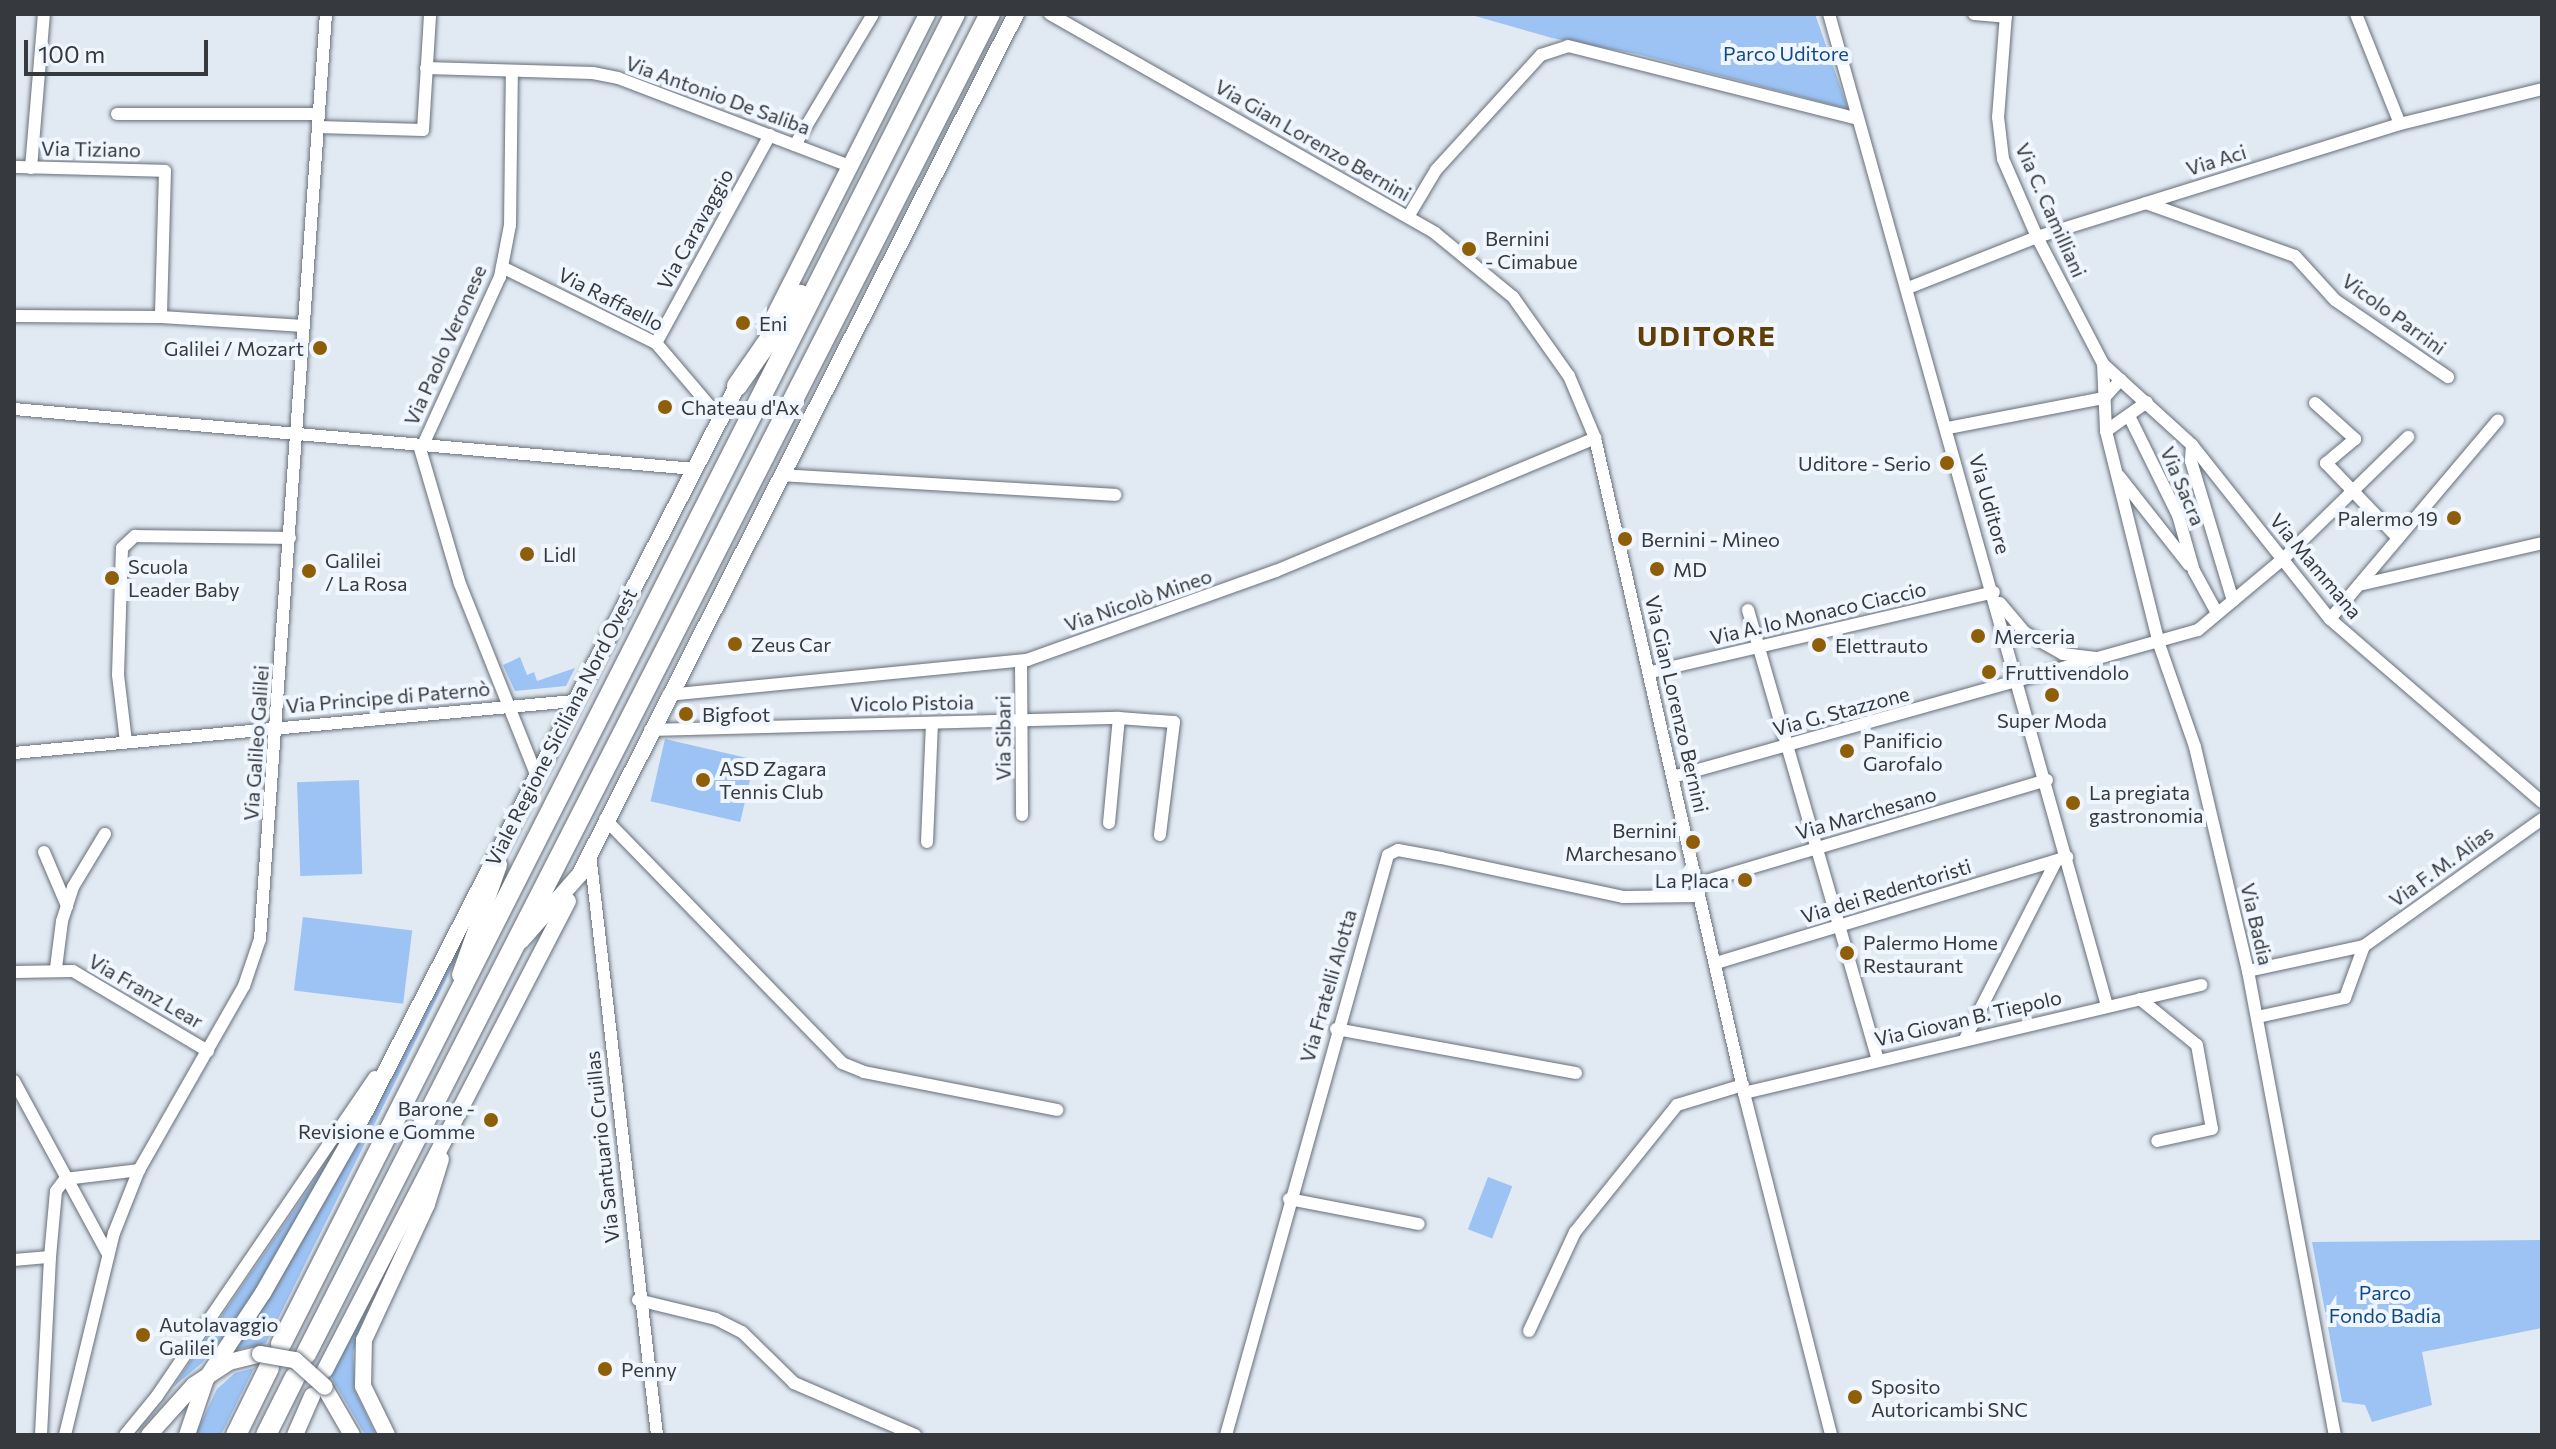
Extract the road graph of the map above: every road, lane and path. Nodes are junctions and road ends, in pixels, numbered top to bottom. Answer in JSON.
{"nodes":[{"id":1,"x":44,"y":14,"type":"edge"},
{"id":2,"x":326,"y":14,"type":"edge"},
{"id":3,"x":430,"y":14,"type":"edge"},
{"id":4,"x":873,"y":14,"type":"edge"},
{"id":5,"x":927,"y":14,"type":"edge"},
{"id":6,"x":955,"y":14,"type":"edge"},
{"id":7,"x":990,"y":14,"type":"edge"},
{"id":8,"x":1016,"y":14,"type":"edge"},
{"id":9,"x":1050,"y":14,"type":"edge"},
{"id":10,"x":1829,"y":14,"type":"edge"},
{"id":11,"x":1974,"y":14,"type":"edge"},
{"id":12,"x":2356,"y":14,"type":"edge"},
{"id":13,"x":2006,"y":16,"type":"edge"},
{"id":14,"x":426,"y":68,"type":"junction"},
{"id":15,"x":512,"y":71,"type":"junction"},
{"id":16,"x":2542,"y":89,"type":"edge"},
{"id":17,"x":117,"y":114,"type":"dead end"},
{"id":18,"x":1855,"y":118,"type":"junction"},
{"id":19,"x":319,"y":120,"type":"junction"},
{"id":20,"x":2400,"y":124,"type":"junction"},
{"id":21,"x":770,"y":135,"type":"junction"},
{"id":22,"x":795,"y":145,"type":"junction"},
{"id":23,"x":850,"y":166,"type":"junction"},
{"id":24,"x":14,"y":167,"type":"edge"},
{"id":25,"x":31,"y":168,"type":"junction"},
{"id":26,"x":2146,"y":203,"type":"junction"},
{"id":27,"x":853,"y":215,"type":"junction"},
{"id":28,"x":1408,"y":217,"type":"junction"},
{"id":29,"x":2037,"y":237,"type":"junction"},
{"id":30,"x":502,"y":267,"type":"junction"},
{"id":31,"x":1908,"y":288,"type":"junction"},
{"id":32,"x":14,"y":316,"type":"edge"},
{"id":33,"x":161,"y":317,"type":"junction"},
{"id":34,"x":304,"y":326,"type":"junction"},
{"id":35,"x":656,"y":343,"type":"junction"},
{"id":36,"x":2103,"y":364,"type":"junction"},
{"id":37,"x":2448,"y":377,"type":"dead end"},
{"id":38,"x":2121,"y":379,"type":"junction"},
{"id":39,"x":737,"y":386,"type":"junction"},
{"id":40,"x":2104,"y":398,"type":"junction"},
{"id":41,"x":2147,"y":402,"type":"junction"},
{"id":42,"x":2315,"y":403,"type":"dead end"},
{"id":43,"x":14,"y":409,"type":"edge"},
{"id":44,"x":2130,"y":418,"type":"junction"},
{"id":45,"x":721,"y":419,"type":"junction"},
{"id":46,"x":2498,"y":420,"type":"dead end"},
{"id":47,"x":1948,"y":428,"type":"junction"},
{"id":48,"x":2106,"y":431,"type":"junction"},
{"id":49,"x":297,"y":434,"type":"junction"},
{"id":50,"x":2408,"y":437,"type":"dead end"},
{"id":51,"x":1595,"y":438,"type":"junction"},
{"id":52,"x":421,"y":445,"type":"junction"},
{"id":53,"x":2192,"y":445,"type":"junction"},
{"id":54,"x":695,"y":469,"type":"junction"},
{"id":55,"x":2116,"y":472,"type":"junction"},
{"id":56,"x":781,"y":475,"type":"junction"},
{"id":57,"x":2354,"y":493,"type":"junction"},
{"id":58,"x":1115,"y":495,"type":"dead end"},
{"id":59,"x":290,"y":538,"type":"junction"},
{"id":60,"x":2398,"y":538,"type":"junction"},
{"id":61,"x":2542,"y":543,"type":"edge"},
{"id":62,"x":2283,"y":559,"type":"junction"},
{"id":63,"x":2194,"y":571,"type":"junction"},
{"id":64,"x":2359,"y":585,"type":"junction"},
{"id":65,"x":697,"y":589,"type":"junction"},
{"id":66,"x":1996,"y":596,"type":"junction"},
{"id":67,"x":2233,"y":601,"type":"junction"},
{"id":68,"x":1748,"y":610,"type":"dead end"},
{"id":69,"x":2217,"y":613,"type":"junction"},
{"id":70,"x":2330,"y":619,"type":"junction"},
{"id":71,"x":699,"y":636,"type":"junction"},
{"id":72,"x":2159,"y":644,"type":"junction"},
{"id":73,"x":1758,"y":647,"type":"junction"},
{"id":74,"x":2105,"y":658,"type":"junction"},
{"id":75,"x":1021,"y":661,"type":"junction"},
{"id":76,"x":1651,"y":672,"type":"junction"},
{"id":77,"x":2019,"y":683,"type":"junction"},
{"id":78,"x":668,"y":695,"type":"junction"},
{"id":79,"x":574,"y":701,"type":"junction"},
{"id":80,"x":507,"y":707,"type":"junction"},
{"id":81,"x":1119,"y":718,"type":"junction"},
{"id":82,"x":1025,"y":721,"type":"junction"},
{"id":83,"x":932,"y":723,"type":"junction"},
{"id":84,"x":277,"y":726,"type":"junction"},
{"id":85,"x":650,"y":730,"type":"junction"},
{"id":86,"x":126,"y":742,"type":"junction"},
{"id":87,"x":1787,"y":747,"type":"junction"},
{"id":88,"x":14,"y":753,"type":"edge"},
{"id":89,"x":536,"y":774,"type":"junction"},
{"id":90,"x":1673,"y":777,"type":"junction"},
{"id":91,"x":2047,"y":780,"type":"junction"},
{"id":92,"x":2542,"y":802,"type":"edge"},
{"id":93,"x":521,"y":803,"type":"junction"},
{"id":94,"x":1022,"y":815,"type":"dead end"},
{"id":95,"x":605,"y":819,"type":"junction"},
{"id":96,"x":2542,"y":819,"type":"edge"},
{"id":97,"x":1109,"y":823,"type":"dead end"},
{"id":98,"x":105,"y":834,"type":"dead end"},
{"id":99,"x":1160,"y":835,"type":"dead end"},
{"id":100,"x":927,"y":842,"type":"dead end"},
{"id":101,"x":1817,"y":848,"type":"junction"},
{"id":102,"x":44,"y":852,"type":"dead end"},
{"id":103,"x":590,"y":854,"type":"junction"},
{"id":104,"x":2062,"y":859,"type":"junction"},
{"id":105,"x":580,"y":874,"type":"junction"},
{"id":106,"x":1698,"y":890,"type":"junction"},
{"id":107,"x":67,"y":906,"type":"junction"},
{"id":108,"x":1839,"y":926,"type":"junction"},
{"id":109,"x":2364,"y":946,"type":"junction"},
{"id":110,"x":505,"y":957,"type":"junction"},
{"id":111,"x":1716,"y":963,"type":"junction"},
{"id":112,"x":56,"y":968,"type":"junction"},
{"id":113,"x":2248,"y":971,"type":"junction"},
{"id":114,"x":14,"y":972,"type":"edge"},
{"id":115,"x":2201,"y":985,"type":"dead end"},
{"id":116,"x":425,"y":992,"type":"junction"},
{"id":117,"x":2140,"y":999,"type":"junction"},
{"id":118,"x":2107,"y":1006,"type":"junction"},
{"id":119,"x":2258,"y":1017,"type":"junction"},
{"id":120,"x":445,"y":1018,"type":"junction"},
{"id":121,"x":1336,"y":1029,"type":"junction"},
{"id":122,"x":1965,"y":1039,"type":"junction"},
{"id":123,"x":208,"y":1051,"type":"junction"},
{"id":124,"x":1878,"y":1059,"type":"junction"},
{"id":125,"x":1576,"y":1073,"type":"dead end"},
{"id":126,"x":14,"y":1081,"type":"edge"},
{"id":127,"x":1744,"y":1089,"type":"junction"},
{"id":128,"x":1057,"y":1110,"type":"dead end"},
{"id":129,"x":453,"y":1122,"type":"junction"},
{"id":130,"x":2157,"y":1141,"type":"dead end"},
{"id":131,"x":139,"y":1170,"type":"junction"},
{"id":132,"x":65,"y":1179,"type":"junction"},
{"id":133,"x":1289,"y":1199,"type":"junction"},
{"id":134,"x":1419,"y":1224,"type":"dead end"},
{"id":135,"x":107,"y":1252,"type":"junction"},
{"id":136,"x":50,"y":1257,"type":"junction"},
{"id":137,"x":14,"y":1260,"type":"edge"},
{"id":138,"x":638,"y":1300,"type":"junction"},
{"id":139,"x":1529,"y":1331,"type":"dead end"},
{"id":140,"x":281,"y":1344,"type":"dead end"},
{"id":141,"x":306,"y":1354,"type":"dead end"},
{"id":142,"x":264,"y":1361,"type":"junction"},
{"id":143,"x":209,"y":1374,"type":"junction"},
{"id":144,"x":295,"y":1377,"type":"dead end"},
{"id":145,"x":322,"y":1386,"type":"junction"},
{"id":146,"x":172,"y":1403,"type":"junction"},
{"id":147,"x":41,"y":1435,"type":"edge"},
{"id":148,"x":65,"y":1435,"type":"edge"},
{"id":149,"x":127,"y":1435,"type":"edge"},
{"id":150,"x":149,"y":1435,"type":"edge"},
{"id":151,"x":187,"y":1435,"type":"edge"},
{"id":152,"x":236,"y":1435,"type":"edge"},
{"id":153,"x":266,"y":1435,"type":"edge"},
{"id":154,"x":295,"y":1435,"type":"edge"},
{"id":155,"x":335,"y":1435,"type":"edge"},
{"id":156,"x":352,"y":1435,"type":"edge"},
{"id":157,"x":387,"y":1435,"type":"edge"},
{"id":158,"x":657,"y":1435,"type":"edge"},
{"id":159,"x":915,"y":1435,"type":"edge"},
{"id":160,"x":1226,"y":1435,"type":"edge"},
{"id":161,"x":1831,"y":1435,"type":"edge"},
{"id":162,"x":2335,"y":1435,"type":"edge"}],
"edges":[{"from":1,"to":25,"type":"street"},
{"from":2,"to":19,"type":"street","name":"Via Galileo Galilei"},
{"from":3,"to":14,"type":"street"},
{"from":4,"to":22,"type":"street"},
{"from":5,"to":23,"type":"street","name":"Viale Regione Siciliana Nord Ovest"},
{"from":6,"to":27,"type":"main road","name":"Viale Regione Siciliana Nord Ovest"},
{"from":7,"to":65,"type":"main road"},
{"from":8,"to":56,"type":"street"},
{"from":9,"to":28,"type":"street","name":"Via Gian Lorenzo Bernini"},
{"from":10,"to":18,"type":"street","name":"Via Uditore"},
{"from":11,"to":13,"type":"street"},
{"from":12,"to":20,"type":"street"},
{"from":13,"to":29,"type":"street","name":"Via C. Camilliani"},
{"from":14,"to":15,"type":"street","name":"Via Antonio De Saliba"},
{"from":14,"to":19,"type":"street"},
{"from":15,"to":21,"type":"street","name":"Via Antonio De Saliba"},
{"from":15,"to":30,"type":"street","name":"Via Paolo Veronese"},
{"from":16,"to":20,"type":"street","name":"Via Aci"},
{"from":17,"to":19,"type":"street"},
{"from":18,"to":28,"type":"street"},
{"from":18,"to":31,"type":"street","name":"Via Uditore"},
{"from":19,"to":34,"type":"street","name":"Via Galileo Galilei"},
{"from":20,"to":26,"type":"street","name":"Via Aci"},
{"from":21,"to":22,"type":"street","name":"Via Antonio De Saliba"},
{"from":21,"to":35,"type":"street","name":"Via Caravaggio"},
{"from":22,"to":23,"type":"street","name":"Via Antonio De Saliba"},
{"from":23,"to":39,"type":"street","name":"Viale Regione Siciliana Nord Ovest"},
{"from":24,"to":25,"type":"street","name":"Via Tiziano"},
{"from":25,"to":33,"type":"street","name":"Via Tiziano"},
{"from":26,"to":29,"type":"street","name":"Via Aci"},
{"from":26,"to":37,"type":"street","name":"Vicolo Parrini"},
{"from":27,"to":39,"type":"main road"},
{"from":27,"to":120,"type":"main road","name":"Viale Regione Siciliana Nord Ovest"},
{"from":28,"to":51,"type":"street","name":"Via Gian Lorenzo Bernini"},
{"from":29,"to":31,"type":"street","name":"Via Aci"},
{"from":29,"to":36,"type":"street","name":"Via C. Camilliani"},
{"from":30,"to":35,"type":"street","name":"Via Raffaello"},
{"from":30,"to":52,"type":"street","name":"Via Paolo Veronese"},
{"from":31,"to":47,"type":"street","name":"Via Uditore"},
{"from":32,"to":33,"type":"street"},
{"from":33,"to":34,"type":"street"},
{"from":34,"to":49,"type":"street","name":"Via Galileo Galilei"},
{"from":35,"to":45,"type":"street","name":"Via Raffaello"},
{"from":36,"to":38,"type":"street","name":"Via Mammana"},
{"from":36,"to":40,"type":"street","name":"Via Badia"},
{"from":38,"to":40,"type":"street"},
{"from":38,"to":41,"type":"street","name":"Via Mammana"},
{"from":39,"to":45,"type":"street","name":"Viale Regione Siciliana Nord Ovest"},
{"from":40,"to":47,"type":"street"},
{"from":40,"to":48,"type":"street","name":"Via Badia"},
{"from":41,"to":44,"type":"street"},
{"from":41,"to":53,"type":"street","name":"Via Mammana"},
{"from":42,"to":57,"type":"street"},
{"from":43,"to":49,"type":"street"},
{"from":44,"to":48,"type":"street"},
{"from":44,"to":63,"type":"street","name":"Via Sacra"},
{"from":45,"to":54,"type":"street","name":"Viale Regione Siciliana Nord Ovest"},
{"from":46,"to":60,"type":"street"},
{"from":47,"to":66,"type":"street","name":"Via Uditore"},
{"from":48,"to":55,"type":"street","name":"Via Badia"},
{"from":49,"to":52,"type":"street"},
{"from":49,"to":59,"type":"street","name":"Via Galileo Galilei"},
{"from":50,"to":57,"type":"street","name":"Via G. Stazzone"},
{"from":51,"to":75,"type":"street","name":"Via Nicolò Mineo"},
{"from":51,"to":76,"type":"street","name":"Via Gian Lorenzo Bernini"},
{"from":52,"to":54,"type":"street"},
{"from":52,"to":80,"type":"street"},
{"from":53,"to":62,"type":"street","name":"Via Mammana"},
{"from":53,"to":67,"type":"street"},
{"from":54,"to":79,"type":"street","name":"Viale Regione Siciliana Nord Ovest"},
{"from":55,"to":63,"type":"street"},
{"from":55,"to":72,"type":"street","name":"Via Badia"},
{"from":56,"to":58,"type":"street"},
{"from":56,"to":71,"type":"street"},
{"from":57,"to":60,"type":"street"},
{"from":57,"to":62,"type":"street","name":"Via G. Stazzone"},
{"from":59,"to":84,"type":"street","name":"Via Galileo Galilei"},
{"from":59,"to":86,"type":"street"},
{"from":60,"to":64,"type":"street"},
{"from":61,"to":64,"type":"street"},
{"from":62,"to":67,"type":"street","name":"Via G. Stazzone"},
{"from":62,"to":70,"type":"street","name":"Via Mammana"},
{"from":63,"to":69,"type":"street","name":"Via Sacra"},
{"from":64,"to":70,"type":"street"},
{"from":65,"to":71,"type":"street"},
{"from":65,"to":110,"type":"main road"},
{"from":66,"to":73,"type":"street","name":"Via A. lo Monaco Ciaccio"},
{"from":66,"to":74,"type":"street"},
{"from":66,"to":77,"type":"street","name":"Via Uditore"},
{"from":67,"to":69,"type":"street","name":"Via G. Stazzone"},
{"from":68,"to":73,"type":"street"},
{"from":69,"to":72,"type":"street","name":"Via G. Stazzone"},
{"from":70,"to":92,"type":"street","name":"Via Mammana"},
{"from":71,"to":78,"type":"street"},
{"from":72,"to":74,"type":"street","name":"Via G. Stazzone"},
{"from":72,"to":113,"type":"street","name":"Via Badia"},
{"from":73,"to":76,"type":"street","name":"Via A. lo Monaco Ciaccio"},
{"from":73,"to":87,"type":"street"},
{"from":74,"to":77,"type":"street","name":"Via G. Stazzone"},
{"from":75,"to":78,"type":"street","name":"Via Nicolò Mineo"},
{"from":75,"to":82,"type":"street","name":"Via Sibari"},
{"from":76,"to":90,"type":"street","name":"Via Gian Lorenzo Bernini"},
{"from":77,"to":87,"type":"street","name":"Via G. Stazzone"},
{"from":77,"to":91,"type":"street","name":"Via Uditore"},
{"from":78,"to":85,"type":"street"},
{"from":79,"to":80,"type":"street","name":"Via Principe di Paternò"},
{"from":79,"to":89,"type":"street","name":"Viale Regione Siciliana Nord Ovest"},
{"from":80,"to":84,"type":"street","name":"Via Principe di Paternò"},
{"from":80,"to":89,"type":"street"},
{"from":81,"to":82,"type":"street","name":"Vicolo Pistoia"},
{"from":81,"to":97,"type":"street"},
{"from":81,"to":99,"type":"street","name":"Vicolo Pistoia"},
{"from":82,"to":83,"type":"street","name":"Vicolo Pistoia"},
{"from":82,"to":94,"type":"street","name":"Via Sibari"},
{"from":83,"to":85,"type":"street","name":"Vicolo Pistoia"},
{"from":83,"to":100,"type":"street"},
{"from":84,"to":86,"type":"street","name":"Via Principe di Paternò"},
{"from":84,"to":123,"type":"street","name":"Via Galileo Galilei"},
{"from":85,"to":95,"type":"street"},
{"from":86,"to":88,"type":"street","name":"Via Principe di Paternò"},
{"from":87,"to":90,"type":"street","name":"Via G. Stazzone"},
{"from":87,"to":101,"type":"street"},
{"from":89,"to":93,"type":"street","name":"Viale Regione Siciliana Nord Ovest"},
{"from":90,"to":106,"type":"street","name":"Via Gian Lorenzo Bernini"},
{"from":91,"to":101,"type":"street","name":"Via Marchesano"},
{"from":91,"to":104,"type":"street","name":"Via Uditore"},
{"from":93,"to":116,"type":"street","name":"Viale Regione Siciliana Nord Ovest"},
{"from":93,"to":120,"type":"street"},
{"from":95,"to":103,"type":"street"},
{"from":95,"to":128,"type":"street"},
{"from":96,"to":109,"type":"street","name":"Via F. M. Alias"},
{"from":98,"to":107,"type":"street"},
{"from":101,"to":106,"type":"street","name":"Via Marchesano"},
{"from":101,"to":108,"type":"street"},
{"from":102,"to":107,"type":"street"},
{"from":103,"to":105,"type":"street"},
{"from":103,"to":138,"type":"street","name":"Via Santuario Cruillas"},
{"from":104,"to":108,"type":"street","name":"Via dei Redentoristi"},
{"from":104,"to":118,"type":"street","name":"Via Uditore"},
{"from":104,"to":122,"type":"street"},
{"from":105,"to":110,"type":"street"},
{"from":105,"to":129,"type":"street"},
{"from":106,"to":111,"type":"street","name":"Via Gian Lorenzo Bernini"},
{"from":106,"to":121,"type":"street","name":"Via Fratelli Alotta"},
{"from":107,"to":112,"type":"street"},
{"from":108,"to":111,"type":"street","name":"Via dei Redentoristi"},
{"from":108,"to":124,"type":"street"},
{"from":109,"to":113,"type":"street","name":"Via F. M. Alias"},
{"from":109,"to":119,"type":"street"},
{"from":110,"to":141,"type":"main road"},
{"from":111,"to":127,"type":"street","name":"Via Gian Lorenzo Bernini"},
{"from":112,"to":114,"type":"street","name":"Via Franz Lear"},
{"from":112,"to":123,"type":"street","name":"Via Franz Lear"},
{"from":113,"to":119,"type":"street","name":"Via Badia"},
{"from":115,"to":117,"type":"street","name":"Via Giovan B. Tiepolo"},
{"from":116,"to":143,"type":"street","name":"Viale Regione Siciliana Nord Ovest"},
{"from":116,"to":149,"type":"street"},
{"from":117,"to":118,"type":"street","name":"Via Giovan B. Tiepolo"},
{"from":117,"to":130,"type":"street"},
{"from":118,"to":122,"type":"street","name":"Via Giovan B. Tiepolo"},
{"from":119,"to":162,"type":"street","name":"Via Badia"},
{"from":120,"to":140,"type":"main road","name":"Viale Regione Siciliana Nord Ovest"},
{"from":121,"to":125,"type":"street"},
{"from":121,"to":133,"type":"street","name":"Via Fratelli Alotta"},
{"from":122,"to":124,"type":"street","name":"Via Giovan B. Tiepolo"},
{"from":123,"to":131,"type":"street","name":"Via Galileo Galilei"},
{"from":124,"to":127,"type":"street","name":"Via Giovan B. Tiepolo"},
{"from":126,"to":132,"type":"street"},
{"from":127,"to":139,"type":"street","name":"Via Giovan B. Tiepolo"},
{"from":127,"to":161,"type":"street","name":"Via Gian Lorenzo Bernini"},
{"from":129,"to":145,"type":"street"},
{"from":129,"to":157,"type":"street"},
{"from":131,"to":132,"type":"street"},
{"from":131,"to":135,"type":"street","name":"Via Galileo Galilei"},
{"from":132,"to":135,"type":"street"},
{"from":132,"to":136,"type":"street"},
{"from":133,"to":134,"type":"street"},
{"from":133,"to":160,"type":"street","name":"Via Fratelli Alotta"},
{"from":135,"to":148,"type":"street","name":"Via Galileo Galilei"},
{"from":136,"to":137,"type":"street"},
{"from":136,"to":147,"type":"street"},
{"from":138,"to":158,"type":"street","name":"Via Santuario Cruillas"},
{"from":138,"to":159,"type":"street"},
{"from":142,"to":143,"type":"street"},
{"from":142,"to":145,"type":"street","bridge":true},
{"from":142,"to":152,"type":"main road"},
{"from":143,"to":146,"type":"street"},
{"from":143,"to":151,"type":"street","name":"Viale Regione Siciliana Nord Ovest"},
{"from":144,"to":153,"type":"main road"},
{"from":145,"to":154,"type":"street"},
{"from":145,"to":155,"type":"street"},
{"from":145,"to":156,"type":"street"},
{"from":146,"to":149,"type":"street"},
{"from":146,"to":150,"type":"street"}]}
